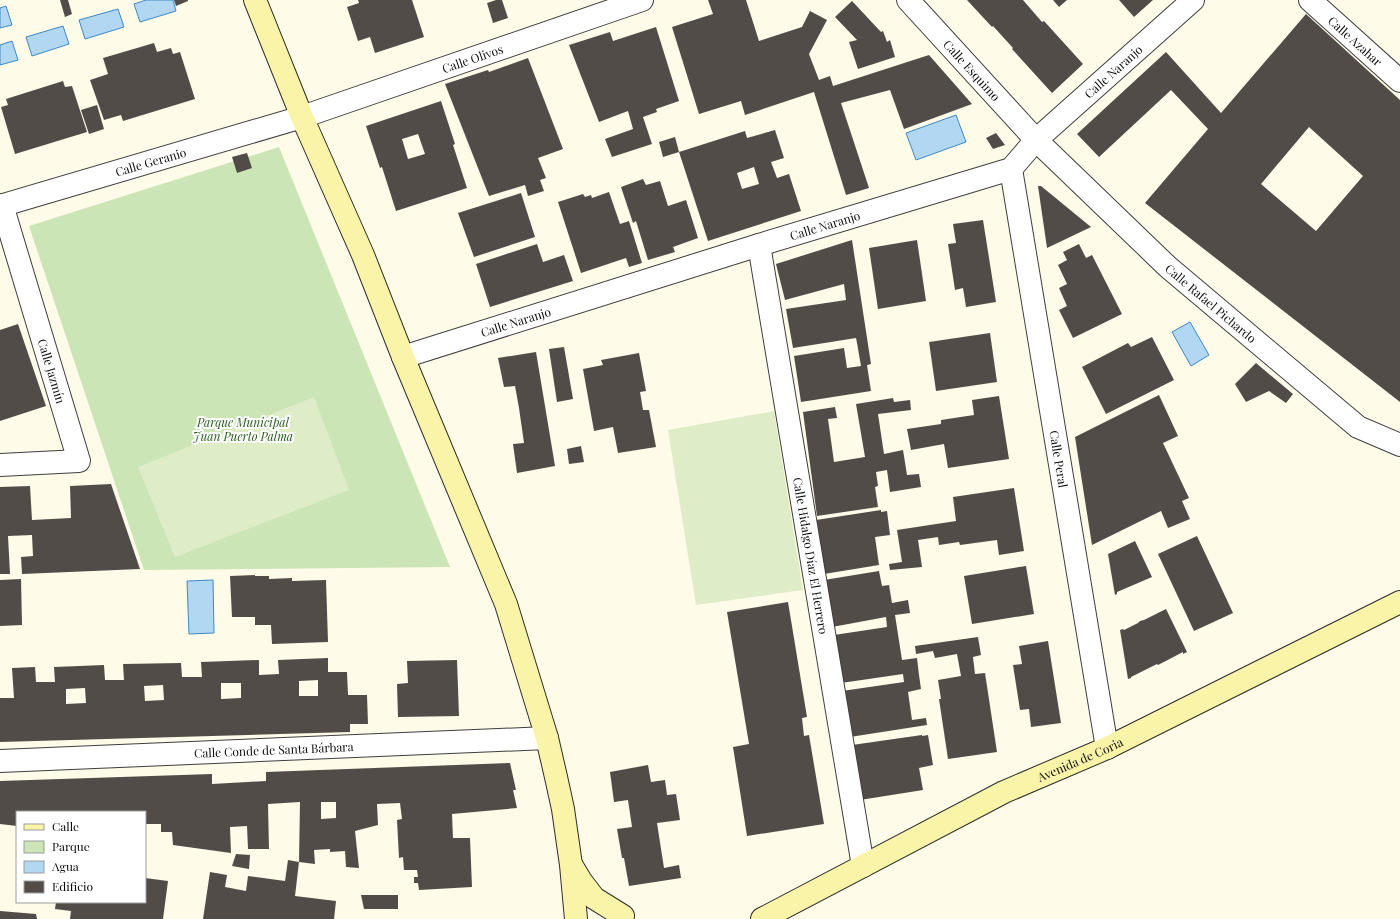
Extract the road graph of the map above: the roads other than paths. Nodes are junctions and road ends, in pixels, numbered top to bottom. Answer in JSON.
{"nodes":[{"id":1,"x":255,"y":0,"type":"edge"},
{"id":2,"x":642,"y":0,"type":"edge"},
{"id":3,"x":908,"y":0,"type":"edge"},
{"id":4,"x":1193,"y":0,"type":"edge"},
{"id":5,"x":1310,"y":0,"type":"edge"},
{"id":6,"x":1400,"y":81,"type":"edge"},
{"id":7,"x":302,"y":117,"type":"junction"},
{"id":8,"x":1036,"y":140,"type":"junction"},
{"id":9,"x":1011,"y":169,"type":"junction"},
{"id":10,"x":1,"y":205,"type":"edge"},
{"id":11,"x":759,"y":245,"type":"junction"},
{"id":12,"x":403,"y":357,"type":"junction"},
{"id":13,"x":1400,"y":445,"type":"edge"},
{"id":14,"x":0,"y":465,"type":"edge"},
{"id":15,"x":1400,"y":602,"type":"edge"},
{"id":16,"x":547,"y":738,"type":"junction"},
{"id":17,"x":1107,"y":748,"type":"junction"},
{"id":18,"x":0,"y":761,"type":"edge"},
{"id":19,"x":571,"y":865,"type":"junction"},
{"id":20,"x":863,"y":866,"type":"junction"},
{"id":21,"x":629,"y":917,"type":"edge"},
{"id":22,"x":576,"y":919,"type":"edge"},
{"id":23,"x":601,"y":919,"type":"edge"},
{"id":24,"x":762,"y":919,"type":"edge"}],
"edges":[{"from":1,"to":7,"type":"main road"},
{"from":2,"to":7,"type":"street","name":"Calle Olivos"},
{"from":3,"to":8,"type":"street","name":"Calle Esquimo"},
{"from":4,"to":8,"type":"street","name":"Calle Naranjo"},
{"from":5,"to":6,"type":"street","name":"Calle Azahar"},
{"from":7,"to":10,"type":"street","name":"Calle Geranio"},
{"from":7,"to":12,"type":"main road"},
{"from":8,"to":9,"type":"street","name":"Calle Naranjo"},
{"from":8,"to":13,"type":"street","name":"Calle Rafael Pichardo"},
{"from":9,"to":11,"type":"street","name":"Calle Naranjo"},
{"from":9,"to":17,"type":"street","name":"Calle Peral"},
{"from":10,"to":14,"type":"street","name":"Calle Jazmín"},
{"from":11,"to":12,"type":"street","name":"Calle Naranjo"},
{"from":11,"to":20,"type":"street","name":"Calle Hidalgo Díaz El Herrero"},
{"from":12,"to":16,"type":"main road"},
{"from":15,"to":17,"type":"main road","name":"Avenida de Coria"},
{"from":16,"to":18,"type":"street","name":"Calle Conde de Santa Bárbara"},
{"from":16,"to":19,"type":"main road"},
{"from":17,"to":20,"type":"main road","name":"Avenida de Coria"},
{"from":19,"to":21,"type":"main road"},
{"from":19,"to":22,"type":"main road"},
{"from":20,"to":24,"type":"main road","name":"Avenida de Coria"},
{"from":21,"to":23,"type":"main road"}]}
